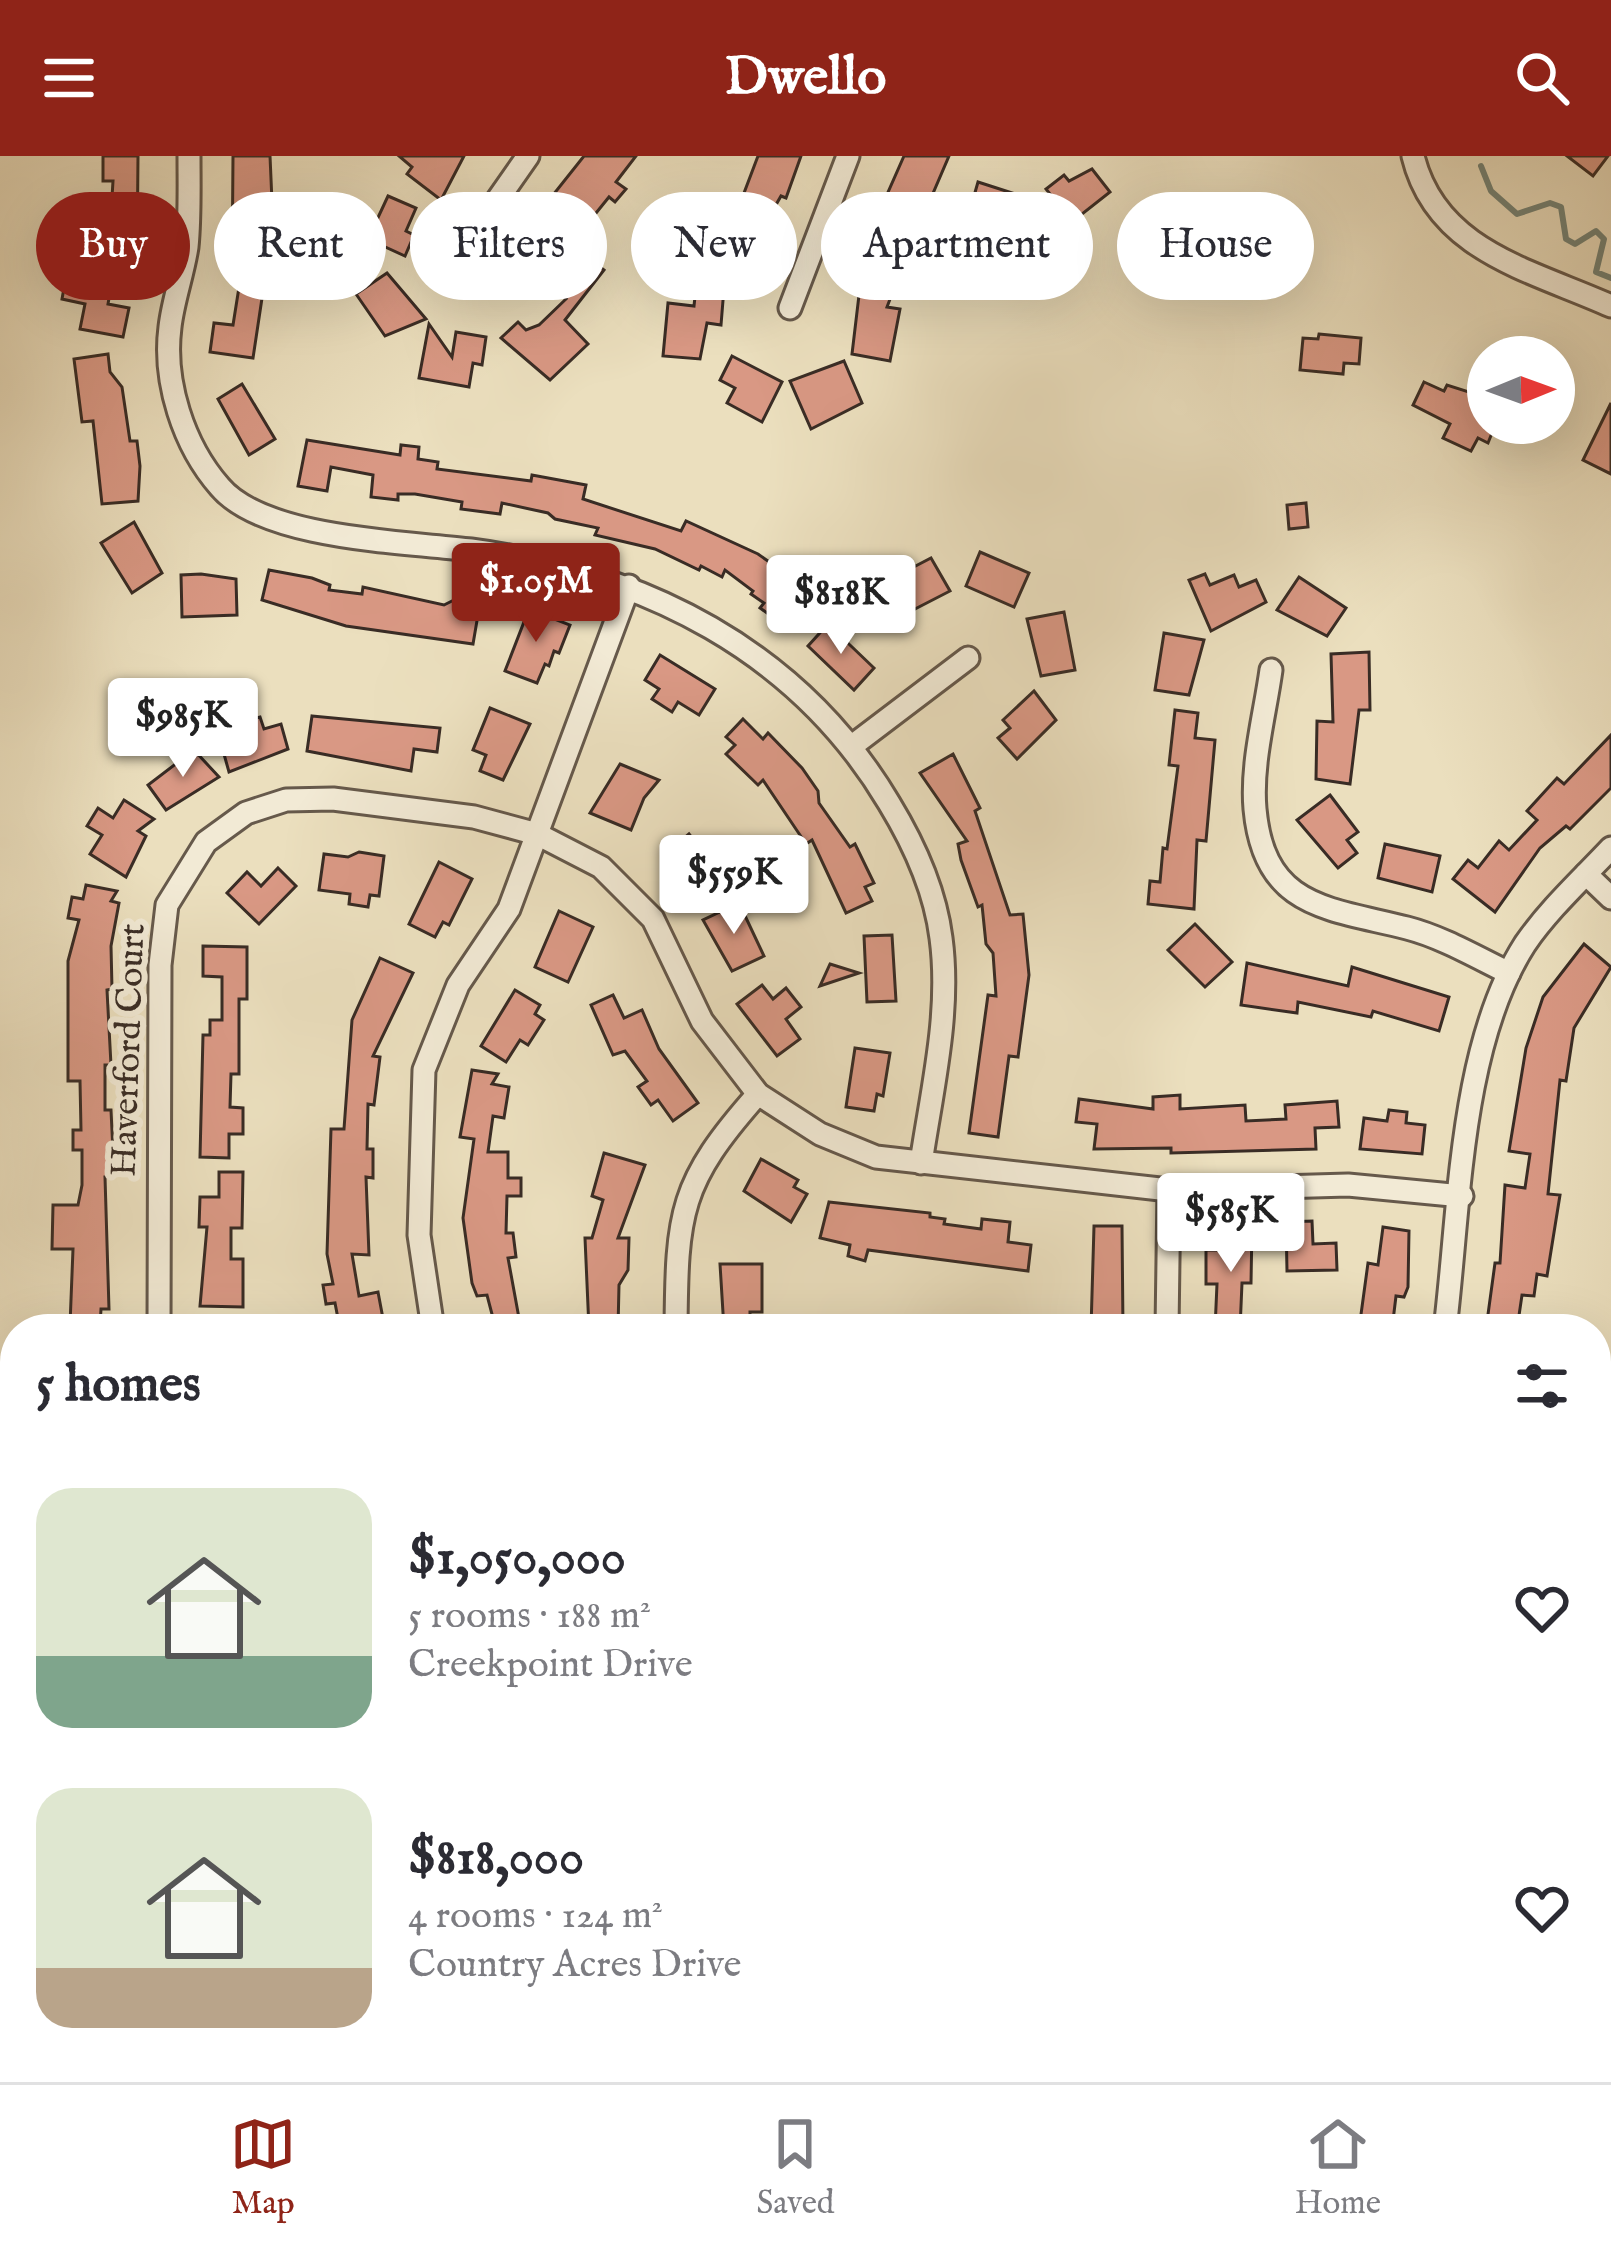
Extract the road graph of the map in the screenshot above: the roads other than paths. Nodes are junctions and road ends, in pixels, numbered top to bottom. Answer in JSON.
{"nodes":[{"id":1,"x":189,"y":156,"type":"edge"},
{"id":2,"x":528,"y":156,"type":"edge"},
{"id":3,"x":848,"y":156,"type":"edge"},
{"id":4,"x":1413,"y":156,"type":"edge"},
{"id":5,"x":503,"y":192,"type":"edge"},
{"id":6,"x":1611,"y":306,"type":"edge"},
{"id":7,"x":790,"y":308,"type":"dead end"},
{"id":8,"x":629,"y":586,"type":"junction"},
{"id":9,"x":968,"y":658,"type":"dead end"},
{"id":10,"x":1271,"y":670,"type":"dead end"},
{"id":11,"x":852,"y":746,"type":"junction"},
{"id":12,"x":537,"y":834,"type":"junction"},
{"id":13,"x":1611,"y":848,"type":"edge"},
{"id":14,"x":1586,"y":874,"type":"junction"},
{"id":15,"x":1611,"y":898,"type":"edge"},
{"id":16,"x":1509,"y":974,"type":"junction"},
{"id":17,"x":758,"y":1094,"type":"junction"},
{"id":18,"x":921,"y":1163,"type":"junction"},
{"id":19,"x":1169,"y":1190,"type":"junction"},
{"id":20,"x":1462,"y":1196,"type":"junction"},
{"id":21,"x":159,"y":1314,"type":"edge"},
{"id":22,"x":431,"y":1314,"type":"edge"},
{"id":23,"x":676,"y":1314,"type":"edge"},
{"id":24,"x":1167,"y":1314,"type":"edge"},
{"id":25,"x":1447,"y":1314,"type":"edge"}],
"edges":[{"from":1,"to":8,"type":"street"},
{"from":2,"to":5,"type":"street"},
{"from":3,"to":7,"type":"street"},
{"from":4,"to":6,"type":"street"},
{"from":8,"to":11,"type":"street"},
{"from":8,"to":12,"type":"street"},
{"from":9,"to":11,"type":"street"},
{"from":10,"to":16,"type":"street"},
{"from":11,"to":18,"type":"street"},
{"from":12,"to":17,"type":"street","name":"Haverford Court"},
{"from":12,"to":21,"type":"street","name":"Haverford Court"},
{"from":12,"to":22,"type":"street"},
{"from":13,"to":14,"type":"street"},
{"from":14,"to":15,"type":"street"},
{"from":14,"to":16,"type":"street"},
{"from":16,"to":20,"type":"street"},
{"from":17,"to":18,"type":"street","name":"Haverford Court"},
{"from":17,"to":23,"type":"street"},
{"from":18,"to":19,"type":"street","name":"Haverford Court"},
{"from":19,"to":20,"type":"street","name":"Haverford Court"},
{"from":19,"to":24,"type":"street"},
{"from":20,"to":25,"type":"street"}]}
